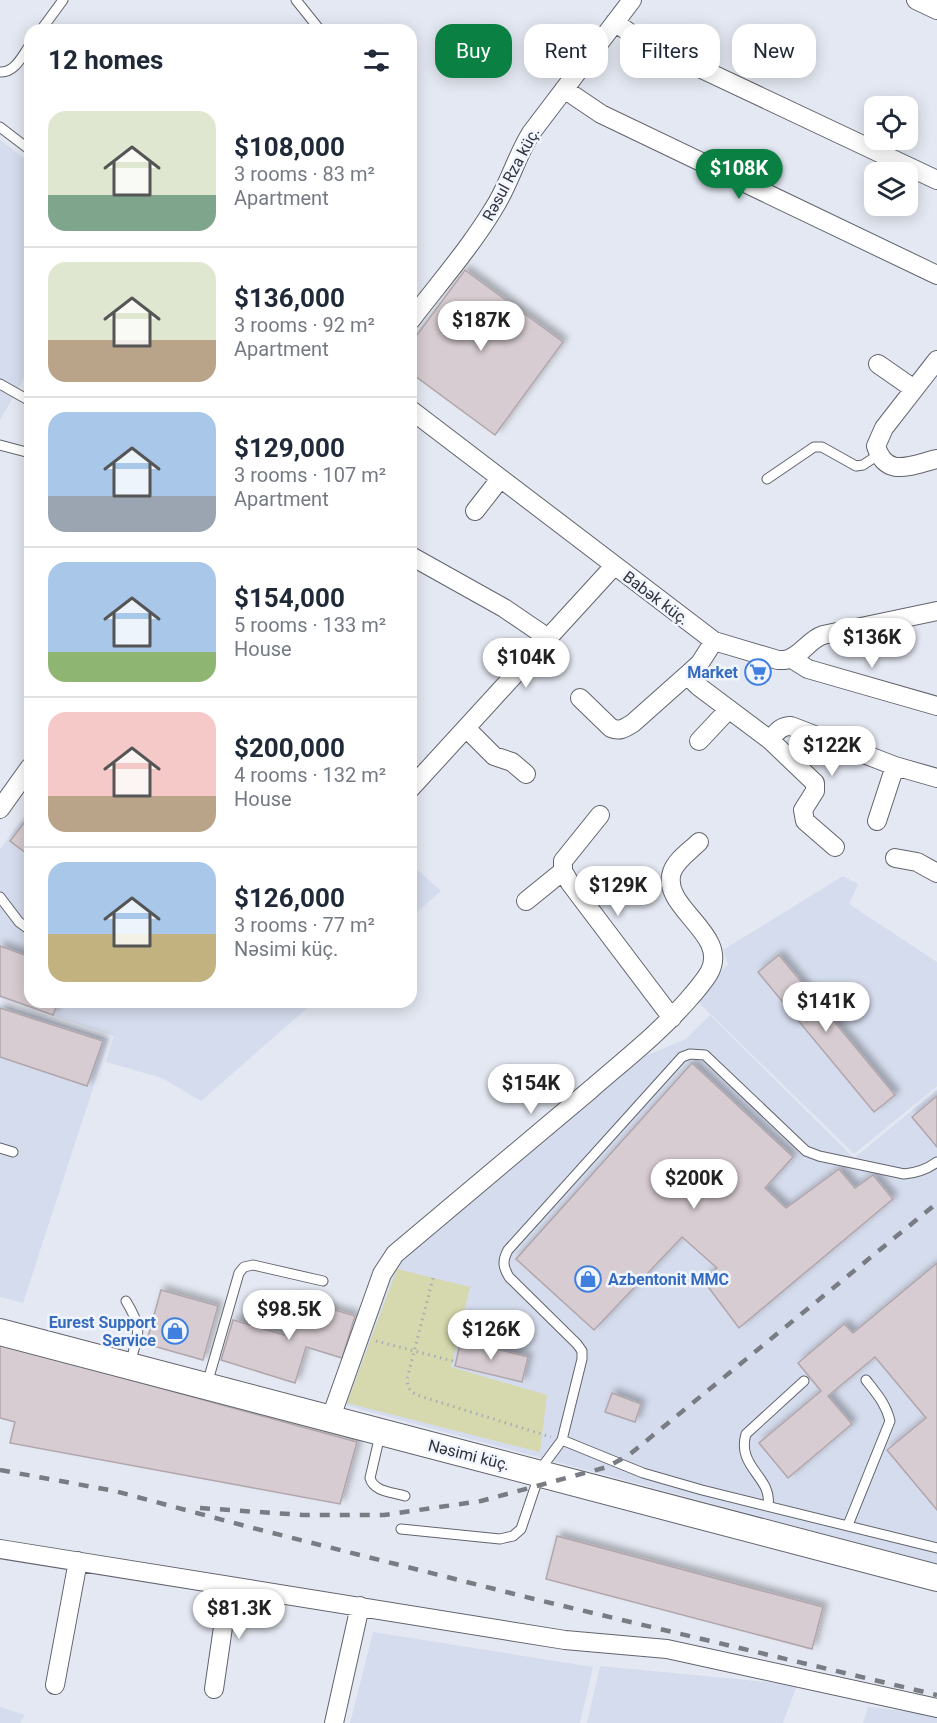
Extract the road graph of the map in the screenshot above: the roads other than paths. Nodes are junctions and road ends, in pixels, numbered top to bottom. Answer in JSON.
{"nodes":[{"id":1,"x":63,"y":0,"type":"edge"},
{"id":2,"x":296,"y":0,"type":"edge"},
{"id":3,"x":632,"y":0,"type":"edge"},
{"id":4,"x":916,"y":0,"type":"edge"},
{"id":5,"x":937,"y":10,"type":"edge"},
{"id":6,"x":615,"y":22,"type":"junction"},
{"id":7,"x":45,"y":24,"type":"edge"},
{"id":8,"x":317,"y":24,"type":"edge"},
{"id":9,"x":24,"y":53,"type":"edge"},
{"id":10,"x":0,"y":72,"type":"edge"},
{"id":11,"x":564,"y":89,"type":"junction"},
{"id":12,"x":0,"y":128,"type":"edge"},
{"id":13,"x":24,"y":146,"type":"edge"},
{"id":14,"x":937,"y":180,"type":"edge"},
{"id":15,"x":937,"y":275,"type":"edge"},
{"id":16,"x":417,"y":312,"type":"edge"},
{"id":17,"x":937,"y":360,"type":"edge"},
{"id":18,"x":878,"y":364,"type":"dead end"},
{"id":19,"x":0,"y":384,"type":"edge"},
{"id":20,"x":914,"y":389,"type":"junction"},
{"id":21,"x":24,"y":398,"type":"edge"},
{"id":22,"x":417,"y":415,"type":"edge"},
{"id":23,"x":0,"y":445,"type":"edge"},
{"id":24,"x":24,"y":451,"type":"edge"},
{"id":25,"x":878,"y":455,"type":"junction"},
{"id":26,"x":937,"y":459,"type":"edge"},
{"id":27,"x":501,"y":479,"type":"junction"},
{"id":28,"x":767,"y":479,"type":"dead end"},
{"id":29,"x":475,"y":511,"type":"dead end"},
{"id":30,"x":417,"y":559,"type":"edge"},
{"id":31,"x":614,"y":566,"type":"junction"},
{"id":32,"x":937,"y":611,"type":"edge"},
{"id":33,"x":548,"y":638,"type":"junction"},
{"id":34,"x":714,"y":641,"type":"junction"},
{"id":35,"x":792,"y":659,"type":"junction"},
{"id":36,"x":687,"y":675,"type":"junction"},
{"id":37,"x":580,"y":698,"type":"dead end"},
{"id":38,"x":937,"y":706,"type":"edge"},
{"id":39,"x":729,"y":709,"type":"junction"},
{"id":40,"x":466,"y":728,"type":"junction"},
{"id":41,"x":770,"y":740,"type":"junction"},
{"id":42,"x":699,"y":741,"type":"dead end"},
{"id":43,"x":895,"y":766,"type":"junction"},
{"id":44,"x":526,"y":774,"type":"dead end"},
{"id":45,"x":24,"y":775,"type":"edge"},
{"id":46,"x":417,"y":777,"type":"edge"},
{"id":47,"x":937,"y":778,"type":"edge"},
{"id":48,"x":0,"y":809,"type":"edge"},
{"id":49,"x":600,"y":815,"type":"dead end"},
{"id":50,"x":877,"y":822,"type":"dead end"},
{"id":51,"x":699,"y":842,"type":"dead end"},
{"id":52,"x":835,"y":847,"type":"dead end"},
{"id":53,"x":895,"y":858,"type":"dead end"},
{"id":54,"x":563,"y":870,"type":"junction"},
{"id":55,"x":937,"y":873,"type":"edge"},
{"id":56,"x":0,"y":897,"type":"edge"},
{"id":57,"x":526,"y":902,"type":"dead end"},
{"id":58,"x":24,"y":926,"type":"edge"},
{"id":59,"x":672,"y":1018,"type":"junction"},
{"id":60,"x":0,"y":1148,"type":"edge"},
{"id":61,"x":13,"y":1152,"type":"dead end"},
{"id":62,"x":937,"y":1162,"type":"edge"},
{"id":63,"x":322,"y":1281,"type":"dead end"},
{"id":64,"x":126,"y":1301,"type":"dead end"},
{"id":65,"x":0,"y":1332,"type":"edge"},
{"id":66,"x":130,"y":1366,"type":"junction"},
{"id":67,"x":866,"y":1380,"type":"dead end"},
{"id":68,"x":804,"y":1381,"type":"dead end"},
{"id":69,"x":206,"y":1387,"type":"junction"},
{"id":70,"x":330,"y":1420,"type":"junction"},
{"id":71,"x":380,"y":1433,"type":"junction"},
{"id":72,"x":562,"y":1440,"type":"junction"},
{"id":73,"x":540,"y":1473,"type":"junction"},
{"id":74,"x":405,"y":1496,"type":"dead end"},
{"id":75,"x":768,"y":1505,"type":"junction"},
{"id":76,"x":848,"y":1525,"type":"junction"},
{"id":77,"x":400,"y":1529,"type":"dead end"},
{"id":78,"x":937,"y":1548,"type":"edge"},
{"id":79,"x":0,"y":1549,"type":"edge"},
{"id":80,"x":78,"y":1561,"type":"junction"},
{"id":81,"x":937,"y":1578,"type":"edge"},
{"id":82,"x":229,"y":1586,"type":"junction"},
{"id":83,"x":360,"y":1606,"type":"junction"},
{"id":84,"x":55,"y":1685,"type":"dead end"},
{"id":85,"x":214,"y":1689,"type":"dead end"},
{"id":86,"x":937,"y":1708,"type":"edge"},
{"id":87,"x":334,"y":1723,"type":"edge"}],
"edges":[{"from":1,"to":7,"type":"lane"},
{"from":2,"to":8,"type":"lane"},
{"from":3,"to":6,"type":"street","name":"Rəsul Rza küç."},
{"from":4,"to":5,"type":"street"},
{"from":6,"to":11,"type":"street","name":"Rəsul Rza küç."},
{"from":6,"to":14,"type":"street"},
{"from":9,"to":10,"type":"lane"},
{"from":11,"to":15,"type":"street"},
{"from":11,"to":16,"type":"street","name":"Rəsul Rza küç."},
{"from":12,"to":13,"type":"lane"},
{"from":17,"to":20,"type":"street"},
{"from":18,"to":20,"type":"street"},
{"from":19,"to":21,"type":"lane"},
{"from":20,"to":25,"type":"street"},
{"from":22,"to":27,"type":"street","name":"Babək küç."},
{"from":23,"to":24,"type":"lane"},
{"from":25,"to":26,"type":"street"},
{"from":25,"to":28,"type":"lane"},
{"from":27,"to":29,"type":"street"},
{"from":27,"to":31,"type":"street","name":"Babək küç."},
{"from":30,"to":33,"type":"street"},
{"from":31,"to":33,"type":"street"},
{"from":31,"to":34,"type":"street","name":"Babək küç."},
{"from":32,"to":35,"type":"street"},
{"from":33,"to":40,"type":"street"},
{"from":34,"to":35,"type":"street","name":"Babək küç."},
{"from":34,"to":36,"type":"street"},
{"from":35,"to":38,"type":"street","name":"Babək küç."},
{"from":36,"to":37,"type":"street"},
{"from":36,"to":39,"type":"street"},
{"from":39,"to":41,"type":"street"},
{"from":39,"to":42,"type":"street"},
{"from":40,"to":44,"type":"street"},
{"from":40,"to":46,"type":"street"},
{"from":41,"to":43,"type":"street"},
{"from":41,"to":52,"type":"street"},
{"from":43,"to":47,"type":"street"},
{"from":43,"to":50,"type":"street"},
{"from":45,"to":48,"type":"street"},
{"from":49,"to":54,"type":"street"},
{"from":51,"to":59,"type":"street"},
{"from":53,"to":55,"type":"street"},
{"from":54,"to":57,"type":"street"},
{"from":54,"to":59,"type":"street"},
{"from":56,"to":58,"type":"lane"},
{"from":59,"to":70,"type":"street"},
{"from":60,"to":61,"type":"lane"},
{"from":62,"to":72,"type":"lane"},
{"from":63,"to":69,"type":"lane"},
{"from":64,"to":66,"type":"lane"},
{"from":65,"to":66,"type":"street","name":"Nəsimi küç."},
{"from":66,"to":69,"type":"street","name":"Nəsimi küç."},
{"from":67,"to":76,"type":"lane"},
{"from":68,"to":75,"type":"lane"},
{"from":69,"to":70,"type":"street","name":"Nəsimi küç."},
{"from":70,"to":71,"type":"street","name":"Nəsimi küç."},
{"from":71,"to":73,"type":"street","name":"Nəsimi küç."},
{"from":71,"to":74,"type":"lane"},
{"from":72,"to":73,"type":"lane"},
{"from":72,"to":75,"type":"lane"},
{"from":73,"to":77,"type":"lane"},
{"from":73,"to":81,"type":"street","name":"Nəsimi küç."},
{"from":75,"to":76,"type":"lane"},
{"from":76,"to":78,"type":"lane"},
{"from":79,"to":80,"type":"street"},
{"from":80,"to":82,"type":"street"},
{"from":80,"to":84,"type":"street"},
{"from":82,"to":83,"type":"street"},
{"from":82,"to":85,"type":"street"},
{"from":83,"to":86,"type":"street"},
{"from":83,"to":87,"type":"street"}]}
